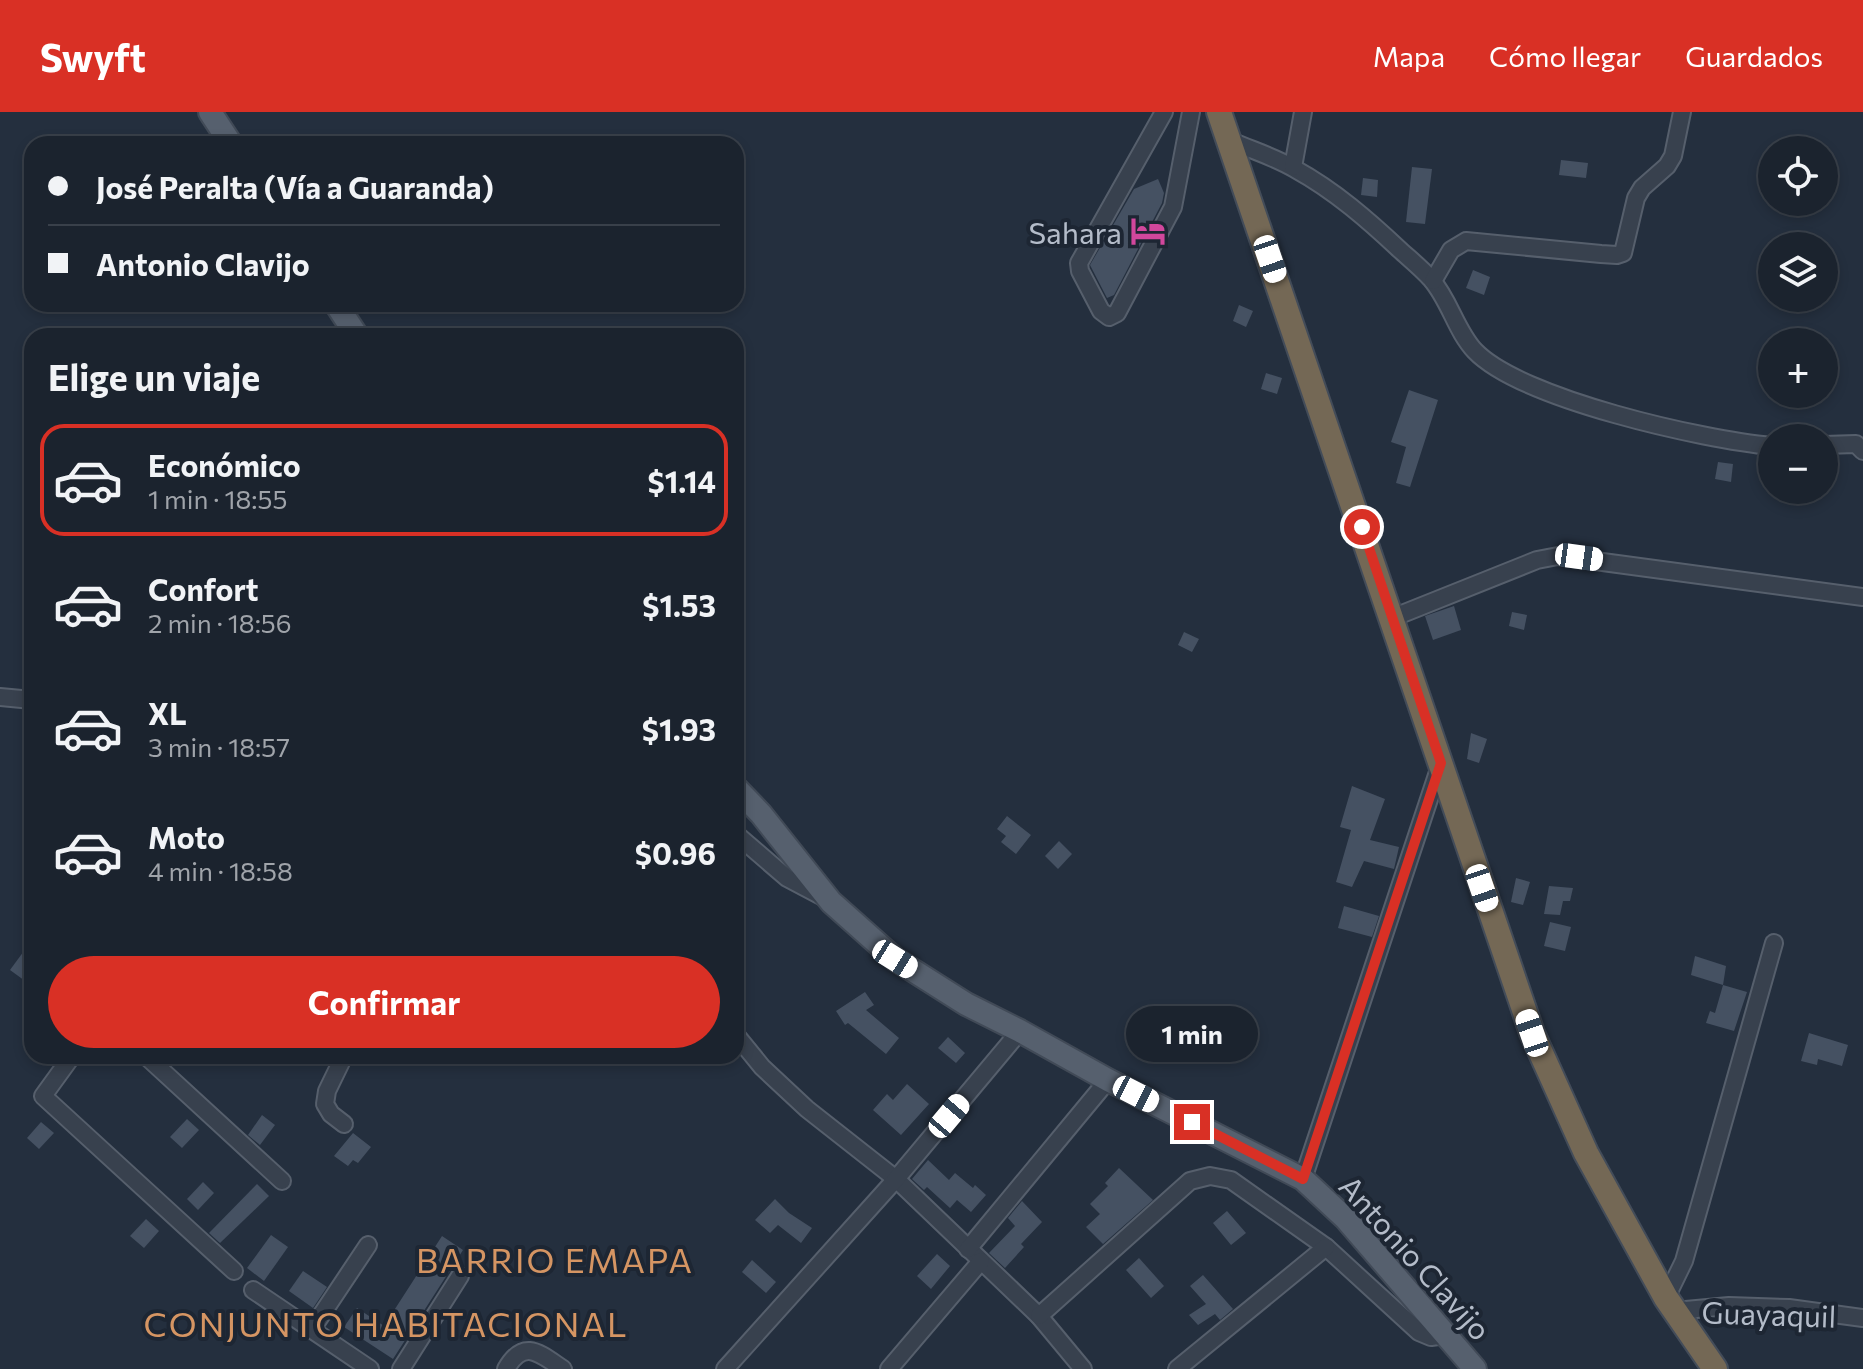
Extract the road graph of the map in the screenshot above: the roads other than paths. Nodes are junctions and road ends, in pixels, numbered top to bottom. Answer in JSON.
{"nodes":[{"id":1,"x":210,"y":112,"type":"edge"},
{"id":2,"x":1164,"y":112,"type":"edge"},
{"id":3,"x":1191,"y":112,"type":"edge"},
{"id":4,"x":1219,"y":112,"type":"edge"},
{"id":5,"x":1303,"y":112,"type":"edge"},
{"id":6,"x":1682,"y":112,"type":"edge"},
{"id":7,"x":226,"y":136,"type":"edge"},
{"id":8,"x":1229,"y":140,"type":"junction"},
{"id":9,"x":1293,"y":167,"type":"junction"},
{"id":10,"x":1433,"y":281,"type":"junction"},
{"id":11,"x":1758,"y":445,"type":"edge"},
{"id":12,"x":1838,"y":445,"type":"edge"},
{"id":13,"x":1863,"y":451,"type":"edge"},
{"id":14,"x":1863,"y":597,"type":"edge"},
{"id":15,"x":1392,"y":618,"type":"junction"},
{"id":16,"x":0,"y":697,"type":"edge"},
{"id":17,"x":24,"y":699,"type":"edge"},
{"id":18,"x":1441,"y":763,"type":"junction"},
{"id":19,"x":744,"y":796,"type":"edge"},
{"id":20,"x":744,"y":841,"type":"edge"},
{"id":21,"x":831,"y":902,"type":"junction"},
{"id":22,"x":1774,"y":943,"type":"dead end"},
{"id":23,"x":1020,"y":1031,"type":"junction"},
{"id":24,"x":744,"y":1045,"type":"edge"},
{"id":25,"x":66,"y":1064,"type":"edge"},
{"id":26,"x":155,"y":1064,"type":"edge"},
{"id":27,"x":340,"y":1064,"type":"edge"},
{"id":28,"x":1108,"y":1080,"type":"junction"},
{"id":29,"x":344,"y":1124,"type":"dead end"},
{"id":30,"x":896,"y":1179,"type":"junction"},
{"id":31,"x":1303,"y":1179,"type":"junction"},
{"id":32,"x":282,"y":1181,"type":"dead end"},
{"id":33,"x":368,"y":1245,"type":"dead end"},
{"id":34,"x":1326,"y":1247,"type":"junction"},
{"id":35,"x":968,"y":1249,"type":"junction"},
{"id":36,"x":981,"y":1261,"type":"junction"},
{"id":37,"x":234,"y":1271,"type":"dead end"},
{"id":38,"x":460,"y":1276,"type":"dead end"},
{"id":39,"x":253,"y":1290,"type":"dead end"},
{"id":40,"x":1670,"y":1305,"type":"junction"},
{"id":41,"x":1039,"y":1316,"type":"junction"},
{"id":42,"x":1863,"y":1318,"type":"edge"},
{"id":43,"x":312,"y":1329,"type":"junction"},
{"id":44,"x":1445,"y":1335,"type":"junction"},
{"id":45,"x":370,"y":1369,"type":"edge"},
{"id":46,"x":401,"y":1369,"type":"edge"},
{"id":47,"x":506,"y":1369,"type":"edge"},
{"id":48,"x":563,"y":1369,"type":"edge"},
{"id":49,"x":725,"y":1369,"type":"edge"},
{"id":50,"x":889,"y":1369,"type":"edge"},
{"id":51,"x":1083,"y":1369,"type":"edge"},
{"id":52,"x":1177,"y":1369,"type":"edge"},
{"id":53,"x":1475,"y":1369,"type":"edge"},
{"id":54,"x":1715,"y":1369,"type":"edge"}],
"edges":[{"from":1,"to":7,"type":"main road"},
{"from":2,"to":3,"type":"street"},
{"from":4,"to":8,"type":"highway"},
{"from":5,"to":9,"type":"street"},
{"from":6,"to":10,"type":"street"},
{"from":8,"to":9,"type":"street"},
{"from":8,"to":15,"type":"highway"},
{"from":9,"to":10,"type":"street"},
{"from":10,"to":11,"type":"street"},
{"from":12,"to":13,"type":"street"},
{"from":14,"to":15,"type":"street"},
{"from":15,"to":18,"type":"highway"},
{"from":16,"to":17,"type":"street"},
{"from":18,"to":31,"type":"street"},
{"from":18,"to":40,"type":"highway"},
{"from":19,"to":21,"type":"main road","name":"Antonio Clavijo"},
{"from":20,"to":21,"type":"street"},
{"from":21,"to":23,"type":"main road","name":"Antonio Clavijo"},
{"from":22,"to":40,"type":"street"},
{"from":23,"to":28,"type":"main road","name":"Antonio Clavijo"},
{"from":23,"to":30,"type":"street"},
{"from":24,"to":30,"type":"street"},
{"from":25,"to":37,"type":"street"},
{"from":26,"to":32,"type":"street"},
{"from":27,"to":29,"type":"street"},
{"from":28,"to":31,"type":"main road","name":"Antonio Clavijo"},
{"from":28,"to":35,"type":"street"},
{"from":30,"to":35,"type":"street"},
{"from":30,"to":49,"type":"street"},
{"from":31,"to":44,"type":"main road","name":"Antonio Clavijo"},
{"from":33,"to":43,"type":"street"},
{"from":34,"to":41,"type":"street"},
{"from":34,"to":44,"type":"street"},
{"from":34,"to":52,"type":"street"},
{"from":35,"to":36,"type":"street"},
{"from":36,"to":41,"type":"street"},
{"from":36,"to":50,"type":"street"},
{"from":38,"to":46,"type":"street"},
{"from":39,"to":43,"type":"street"},
{"from":40,"to":42,"type":"street","name":"Guayaquil"},
{"from":40,"to":54,"type":"highway"},
{"from":41,"to":51,"type":"street"},
{"from":43,"to":45,"type":"street"},
{"from":44,"to":53,"type":"main road","name":"Antonio Clavijo"},
{"from":47,"to":48,"type":"street"}]}
